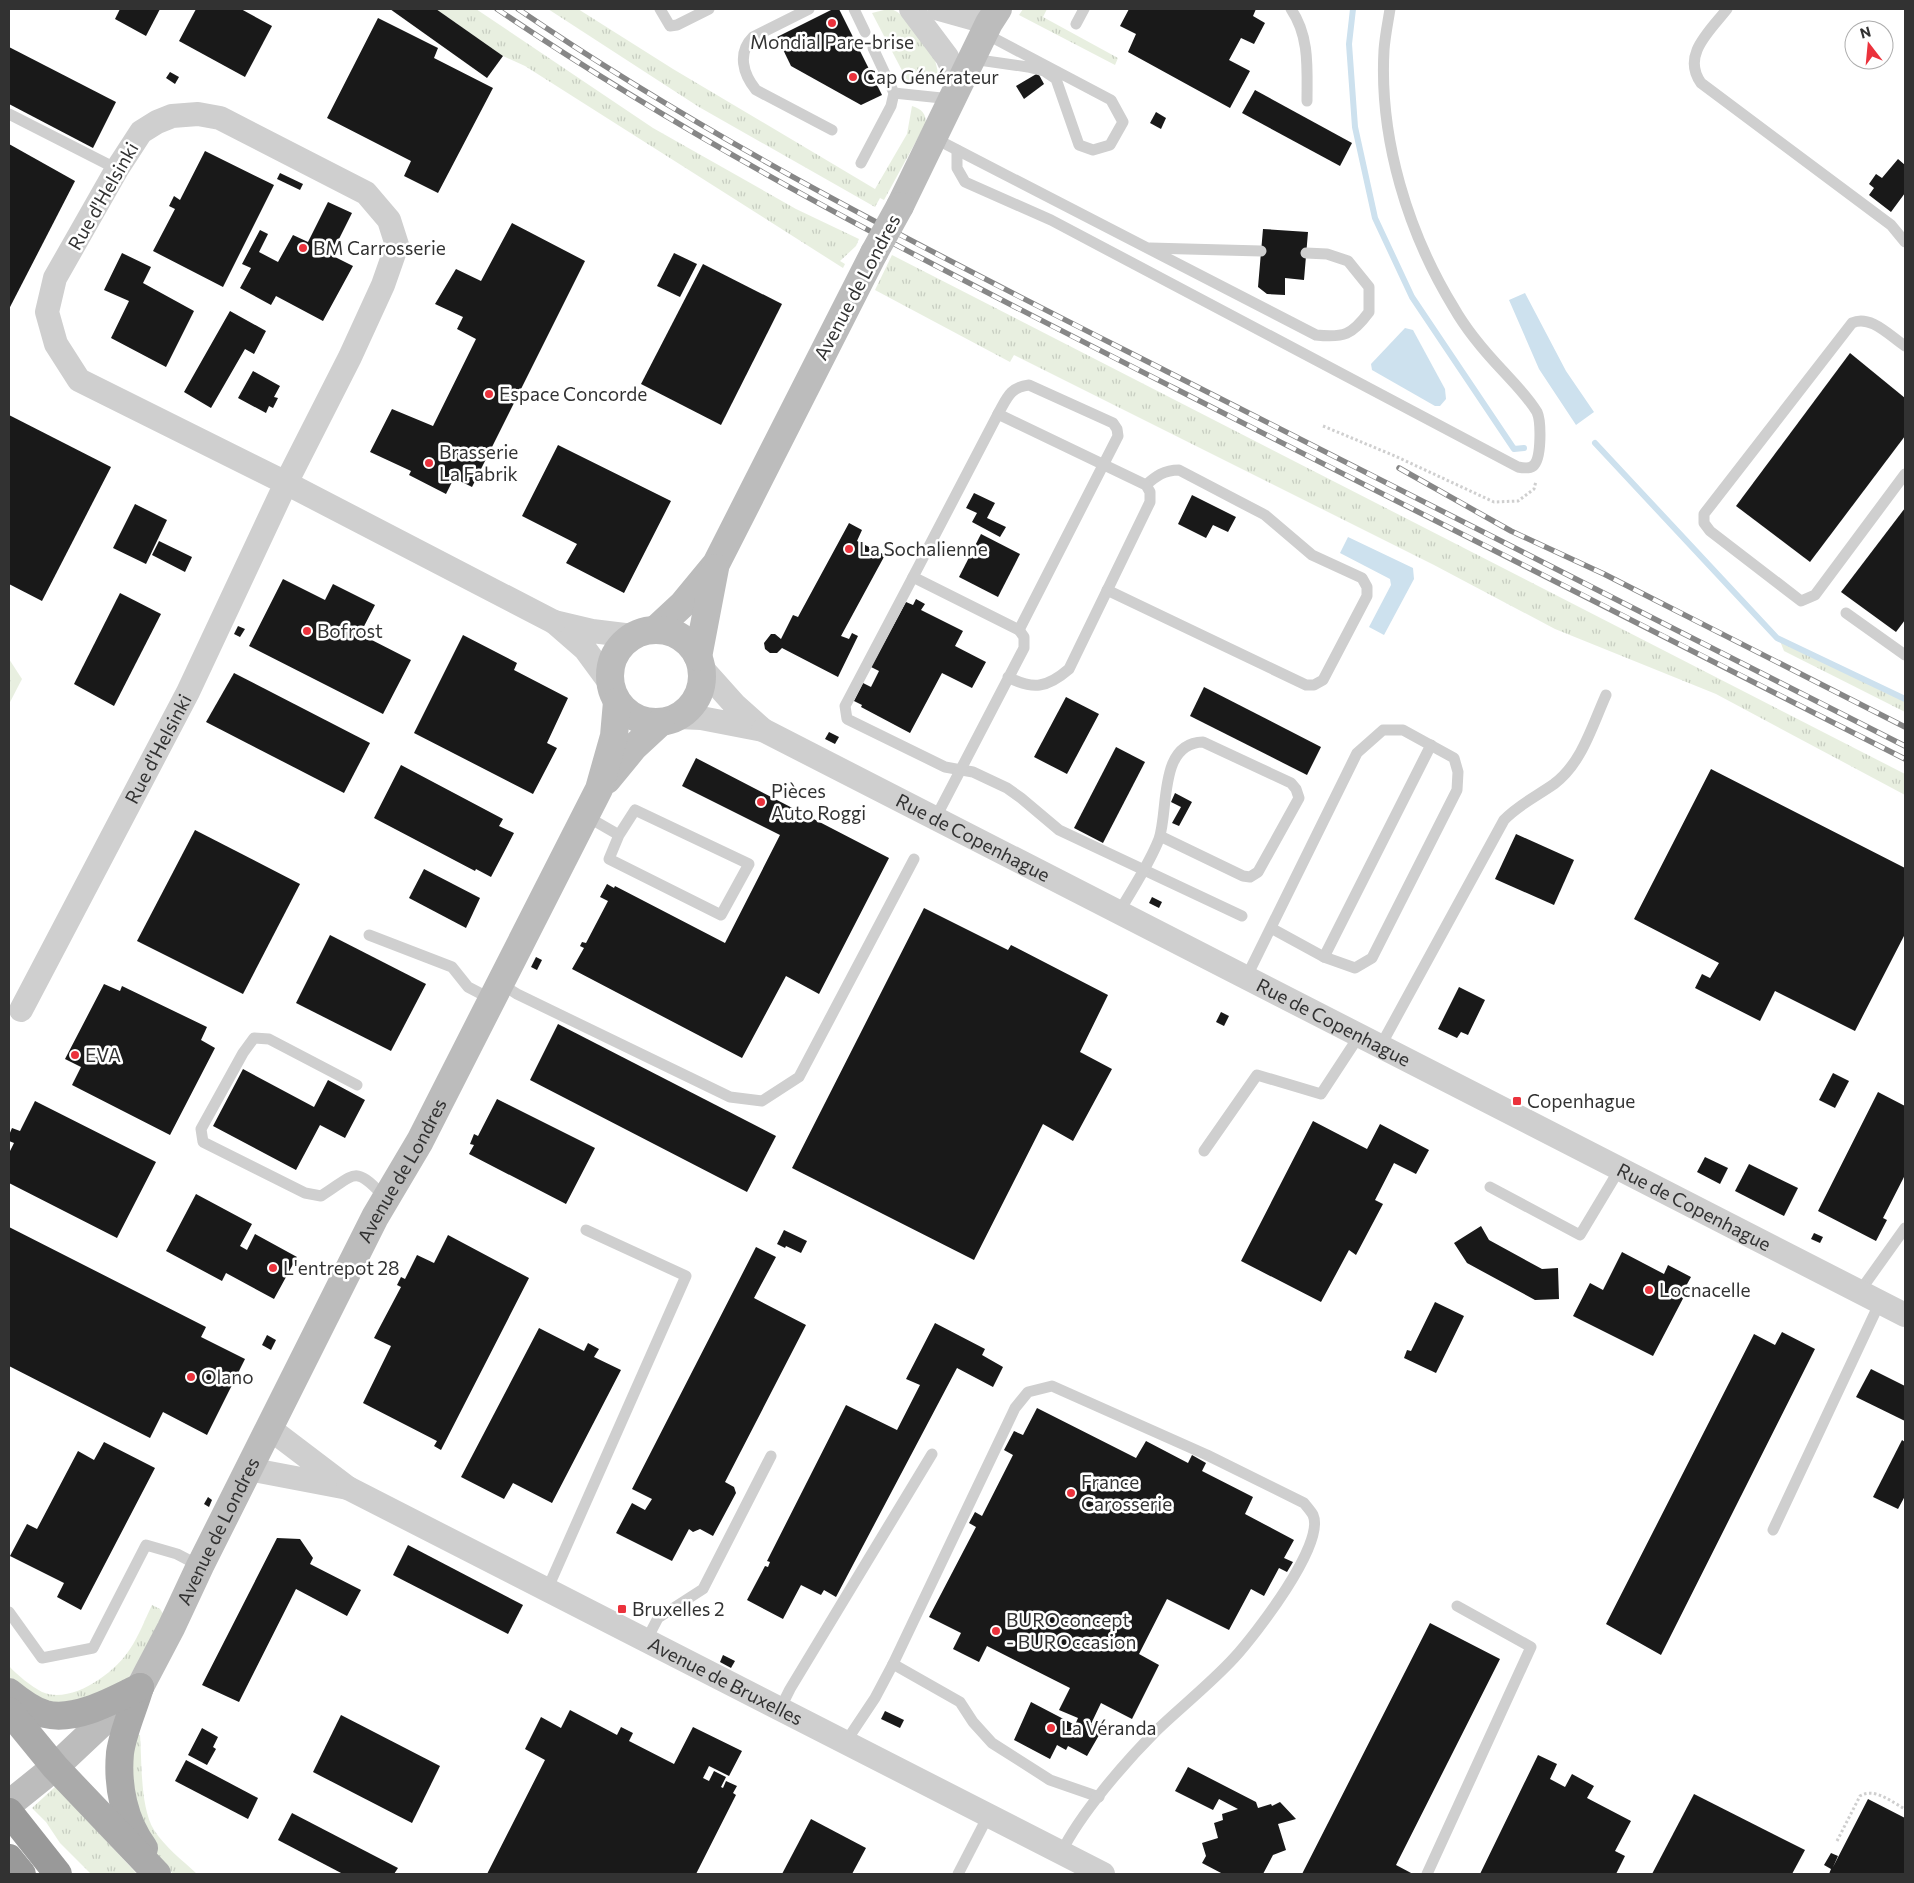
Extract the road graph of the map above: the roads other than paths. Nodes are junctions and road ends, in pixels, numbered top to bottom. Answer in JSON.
{"nodes":[{"id":1,"x":660,"y":9,"type":"edge"},
{"id":2,"x":709,"y":9,"type":"edge"},
{"id":3,"x":809,"y":9,"type":"edge"},
{"id":4,"x":911,"y":9,"type":"edge"},
{"id":5,"x":938,"y":9,"type":"edge"},
{"id":6,"x":1084,"y":9,"type":"edge"},
{"id":7,"x":1291,"y":9,"type":"edge"},
{"id":8,"x":1390,"y":9,"type":"edge"},
{"id":9,"x":1726,"y":9,"type":"edge"},
{"id":10,"x":858,"y":10,"type":"edge"},
{"id":11,"x":990,"y":22,"type":"edge"},
{"id":12,"x":1076,"y":24,"type":"dead end"},
{"id":13,"x":865,"y":32,"type":"dead end"},
{"id":14,"x":873,"y":48,"type":"dead end"},
{"id":15,"x":972,"y":59,"type":"junction"},
{"id":16,"x":956,"y":91,"type":"junction"},
{"id":17,"x":894,"y":93,"type":"junction"},
{"id":18,"x":1307,"y":101,"type":"dead end"},
{"id":19,"x":9,"y":114,"type":"edge"},
{"id":20,"x":832,"y":130,"type":"dead end"},
{"id":21,"x":945,"y":144,"type":"junction"},
{"id":22,"x":862,"y":163,"type":"dead end"},
{"id":23,"x":116,"y":169,"type":"junction"},
{"id":24,"x":1905,"y":242,"type":"edge"},
{"id":25,"x":1146,"y":248,"type":"junction"},
{"id":26,"x":1261,"y":251,"type":"dead end"},
{"id":27,"x":1306,"y":253,"type":"dead end"},
{"id":28,"x":1905,"y":346,"type":"edge"},
{"id":29,"x":998,"y":414,"type":"junction"},
{"id":30,"x":1103,"y":464,"type":"junction"},
{"id":31,"x":1905,"y":474,"type":"edge"},
{"id":32,"x":286,"y":483,"type":"junction"},
{"id":33,"x":1146,"y":485,"type":"junction"},
{"id":34,"x":716,"y":564,"type":"junction"},
{"id":35,"x":913,"y":577,"type":"junction"},
{"id":36,"x":1107,"y":590,"type":"junction"},
{"id":37,"x":1846,"y":613,"type":"dead end"},
{"id":38,"x":554,"y":622,"type":"junction"},
{"id":39,"x":1019,"y":630,"type":"junction"},
{"id":40,"x":644,"y":633,"type":"junction"},
{"id":41,"x":1905,"y":655,"type":"edge"},
{"id":42,"x":700,"y":662,"type":"junction"},
{"id":43,"x":1008,"y":677,"type":"junction"},
{"id":44,"x":614,"y":693,"type":"junction"},
{"id":45,"x":1606,"y":696,"type":"dead end"},
{"id":46,"x":670,"y":719,"type":"junction"},
{"id":47,"x":763,"y":730,"type":"junction"},
{"id":48,"x":1431,"y":745,"type":"junction"},
{"id":49,"x":959,"y":770,"type":"junction"},
{"id":50,"x":600,"y":789,"type":"junction"},
{"id":51,"x":586,"y":816,"type":"junction"},
{"id":52,"x":935,"y":819,"type":"junction"},
{"id":53,"x":619,"y":836,"type":"junction"},
{"id":54,"x":1160,"y":836,"type":"junction"},
{"id":55,"x":914,"y":859,"type":"dead end"},
{"id":56,"x":1142,"y":871,"type":"junction"},
{"id":57,"x":1118,"y":914,"type":"junction"},
{"id":58,"x":1242,"y":916,"type":"dead end"},
{"id":59,"x":1271,"y":928,"type":"junction"},
{"id":60,"x":369,"y":935,"type":"dead end"},
{"id":61,"x":1324,"y":957,"type":"junction"},
{"id":62,"x":1246,"y":978,"type":"junction"},
{"id":63,"x":497,"y":992,"type":"junction"},
{"id":64,"x":21,"y":1010,"type":"dead end"},
{"id":65,"x":1359,"y":1036,"type":"junction"},
{"id":66,"x":1380,"y":1047,"type":"junction"},
{"id":67,"x":357,"y":1085,"type":"dead end"},
{"id":68,"x":1204,"y":1151,"type":"dead end"},
{"id":69,"x":1618,"y":1170,"type":"junction"},
{"id":70,"x":1490,"y":1188,"type":"dead end"},
{"id":71,"x":386,"y":1198,"type":"junction"},
{"id":72,"x":1905,"y":1228,"type":"edge"},
{"id":73,"x":586,"y":1230,"type":"dead end"},
{"id":74,"x":1870,"y":1296,"type":"junction"},
{"id":75,"x":1905,"y":1315,"type":"edge"},
{"id":76,"x":269,"y":1428,"type":"junction"},
{"id":77,"x":932,"y":1454,"type":"dead end"},
{"id":78,"x":771,"y":1456,"type":"dead end"},
{"id":79,"x":248,"y":1469,"type":"junction"},
{"id":80,"x":348,"y":1488,"type":"junction"},
{"id":81,"x":1773,"y":1530,"type":"dead end"},
{"id":82,"x":200,"y":1566,"type":"junction"},
{"id":83,"x":547,"y":1590,"type":"junction"},
{"id":84,"x":1457,"y":1606,"type":"dead end"},
{"id":85,"x":9,"y":1612,"type":"edge"},
{"id":86,"x":646,"y":1641,"type":"junction"},
{"id":87,"x":893,"y":1664,"type":"junction"},
{"id":88,"x":140,"y":1687,"type":"junction"},
{"id":89,"x":9,"y":1692,"type":"edge"},
{"id":90,"x":780,"y":1709,"type":"junction"},
{"id":91,"x":9,"y":1711,"type":"edge"},
{"id":92,"x":845,"y":1743,"type":"junction"},
{"id":93,"x":55,"y":1767,"type":"junction"},
{"id":94,"x":1099,"y":1797,"type":"junction"},
{"id":95,"x":18,"y":1798,"type":"edge"},
{"id":96,"x":9,"y":1812,"type":"edge"},
{"id":97,"x":988,"y":1816,"type":"junction"},
{"id":98,"x":1061,"y":1853,"type":"junction"},
{"id":99,"x":9,"y":1858,"type":"edge"},
{"id":100,"x":22,"y":1874,"type":"edge"},
{"id":101,"x":58,"y":1874,"type":"edge"},
{"id":102,"x":157,"y":1874,"type":"edge"},
{"id":103,"x":165,"y":1874,"type":"edge"},
{"id":104,"x":958,"y":1874,"type":"edge"},
{"id":105,"x":1103,"y":1874,"type":"edge"},
{"id":106,"x":1427,"y":1874,"type":"edge"}],
"edges":[{"from":1,"to":2,"type":"lane"},
{"from":3,"to":20,"type":"lane"},
{"from":4,"to":16,"type":"street"},
{"from":5,"to":11,"type":"street"},
{"from":6,"to":12,"type":"lane"},
{"from":7,"to":18,"type":"lane"},
{"from":8,"to":21,"type":"lane"},
{"from":9,"to":24,"type":"lane"},
{"from":10,"to":13,"type":"lane"},
{"from":11,"to":15,"type":"street","name":"Avenue de Londres"},
{"from":11,"to":15,"type":"lane"},
{"from":14,"to":17,"type":"lane"},
{"from":15,"to":16,"type":"street","name":"Avenue de Londres"},
{"from":16,"to":17,"type":"lane"},
{"from":16,"to":21,"type":"street","name":"Avenue de Londres"},
{"from":17,"to":22,"type":"lane"},
{"from":19,"to":23,"type":"lane"},
{"from":21,"to":25,"type":"lane"},
{"from":21,"to":34,"type":"street","name":"Avenue de Londres","bridge":true},
{"from":23,"to":32,"type":"street","name":"Rue d'Helsinki"},
{"from":23,"to":32,"type":"street","name":"Rue d'Helsinki"},
{"from":25,"to":26,"type":"lane"},
{"from":25,"to":27,"type":"lane"},
{"from":28,"to":31,"type":"lane"},
{"from":29,"to":30,"type":"lane"},
{"from":29,"to":30,"type":"lane"},
{"from":29,"to":35,"type":"lane"},
{"from":30,"to":33,"type":"lane"},
{"from":30,"to":39,"type":"lane"},
{"from":32,"to":38,"type":"street","name":"Rue d'Helsinki"},
{"from":32,"to":64,"type":"street","name":"Rue d'Helsinki"},
{"from":33,"to":36,"type":"lane"},
{"from":33,"to":36,"type":"lane"},
{"from":34,"to":40,"type":"street","name":"Avenue de Londres"},
{"from":34,"to":42,"type":"street","name":"Avenue de Londres"},
{"from":35,"to":39,"type":"lane"},
{"from":35,"to":49,"type":"lane"},
{"from":36,"to":43,"type":"lane"},
{"from":37,"to":41,"type":"lane"},
{"from":38,"to":40,"type":"street","name":"Rue d'Helsinki"},
{"from":38,"to":44,"type":"street","name":"Rue d'Helsinki"},
{"from":39,"to":43,"type":"lane"},
{"from":40,"to":42,"type":"street"},
{"from":40,"to":44,"type":"street"},
{"from":42,"to":46,"type":"street"},
{"from":42,"to":47,"type":"street","name":"Rue de Copenhague"},
{"from":43,"to":49,"type":"lane"},
{"from":44,"to":46,"type":"street"},
{"from":44,"to":50,"type":"street","name":"Avenue de Londres"},
{"from":45,"to":66,"type":"lane"},
{"from":46,"to":47,"type":"street","name":"Rue de Copenhague"},
{"from":46,"to":50,"type":"street","name":"Avenue de Londres"},
{"from":47,"to":52,"type":"street","name":"Rue de Copenhague"},
{"from":48,"to":59,"type":"lane"},
{"from":48,"to":61,"type":"lane"},
{"from":48,"to":61,"type":"lane"},
{"from":49,"to":52,"type":"lane"},
{"from":49,"to":56,"type":"lane"},
{"from":50,"to":51,"type":"street","name":"Avenue de Londres"},
{"from":51,"to":53,"type":"lane"},
{"from":51,"to":63,"type":"street","name":"Avenue de Londres"},
{"from":52,"to":57,"type":"street","name":"Rue de Copenhague"},
{"from":53,"to":53,"type":"lane"},
{"from":54,"to":54,"type":"lane"},
{"from":54,"to":56,"type":"lane"},
{"from":55,"to":63,"type":"lane"},
{"from":56,"to":57,"type":"lane"},
{"from":56,"to":58,"type":"lane"},
{"from":57,"to":62,"type":"street","name":"Rue de Copenhague"},
{"from":59,"to":61,"type":"lane"},
{"from":59,"to":62,"type":"lane"},
{"from":60,"to":63,"type":"lane"},
{"from":62,"to":65,"type":"street","name":"Rue de Copenhague"},
{"from":63,"to":71,"type":"street","name":"Avenue de Londres"},
{"from":65,"to":66,"type":"street","name":"Rue de Copenhague"},
{"from":65,"to":68,"type":"lane"},
{"from":66,"to":69,"type":"street","name":"Rue de Copenhague"},
{"from":67,"to":71,"type":"lane"},
{"from":69,"to":70,"type":"lane"},
{"from":69,"to":74,"type":"street","name":"Rue de Copenhague"},
{"from":71,"to":76,"type":"street","name":"Avenue de Londres"},
{"from":72,"to":74,"type":"lane"},
{"from":73,"to":83,"type":"lane"},
{"from":74,"to":75,"type":"street","name":"Rue de Copenhague"},
{"from":74,"to":81,"type":"lane"},
{"from":76,"to":79,"type":"street","name":"Avenue de Londres"},
{"from":76,"to":80,"type":"street","name":"Avenue de Bruxelles"},
{"from":77,"to":90,"type":"lane"},
{"from":78,"to":86,"type":"lane"},
{"from":79,"to":80,"type":"street","name":"Avenue de Bruxelles"},
{"from":79,"to":82,"type":"street","name":"Avenue de Londres"},
{"from":80,"to":83,"type":"street","name":"Avenue de Bruxelles"},
{"from":82,"to":85,"type":"lane"},
{"from":82,"to":88,"type":"street","name":"Avenue de Londres"},
{"from":83,"to":86,"type":"street","name":"Avenue de Bruxelles"},
{"from":84,"to":106,"type":"lane"},
{"from":86,"to":90,"type":"street","name":"Avenue de Bruxelles"},
{"from":87,"to":92,"type":"lane"},
{"from":87,"to":94,"type":"lane"},
{"from":87,"to":94,"type":"lane"},
{"from":88,"to":89,"type":"main road"},
{"from":88,"to":93,"type":"street","name":"Avenue de Londres"},
{"from":88,"to":103,"type":"main road"},
{"from":90,"to":92,"type":"street","name":"Avenue de Bruxelles"},
{"from":91,"to":93,"type":"main road"},
{"from":92,"to":97,"type":"street","name":"Avenue de Bruxelles"},
{"from":93,"to":95,"type":"street","name":"Avenue de Londres"},
{"from":93,"to":102,"type":"main road"},
{"from":94,"to":98,"type":"lane"},
{"from":96,"to":101,"type":"highway"},
{"from":97,"to":98,"type":"street","name":"Avenue de Bruxelles"},
{"from":97,"to":104,"type":"lane"},
{"from":98,"to":105,"type":"street","name":"Avenue de Bruxelles"},
{"from":99,"to":100,"type":"highway"}]}
